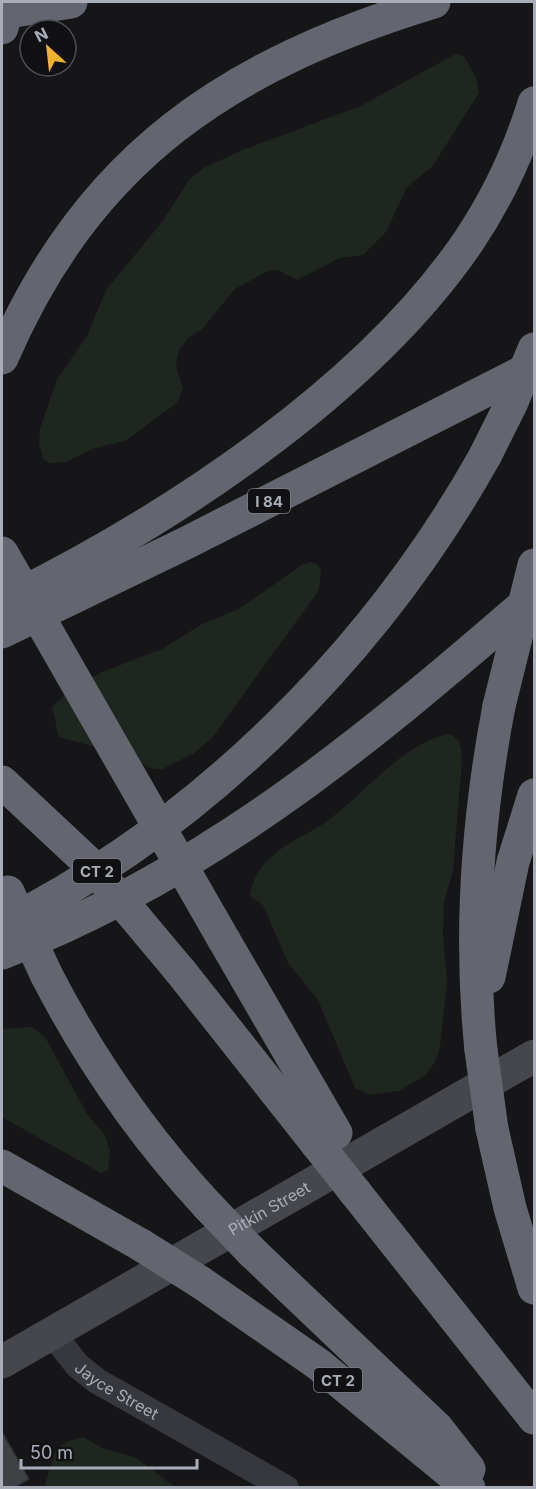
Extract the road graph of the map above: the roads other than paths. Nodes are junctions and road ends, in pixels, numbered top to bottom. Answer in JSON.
{"nodes":[{"id":1,"x":9,"y":2,"type":"edge"},
{"id":2,"x":60,"y":2,"type":"edge"},
{"id":3,"x":71,"y":2,"type":"edge"},
{"id":4,"x":434,"y":2,"type":"edge"},
{"id":5,"x":2,"y":6,"type":"edge"},
{"id":6,"x":2,"y":13,"type":"edge"},
{"id":7,"x":2,"y":28,"type":"edge"},
{"id":8,"x":534,"y":103,"type":"edge"},
{"id":9,"x":534,"y":349,"type":"edge"},
{"id":10,"x":2,"y":358,"type":"edge"},
{"id":11,"x":534,"y":366,"type":"edge"},
{"id":12,"x":2,"y":553,"type":"edge"},
{"id":13,"x":534,"y":565,"type":"edge"},
{"id":14,"x":534,"y":596,"type":"edge"},
{"id":15,"x":2,"y":603,"type":"edge"},
{"id":16,"x":2,"y":632,"type":"edge"},
{"id":17,"x":2,"y":782,"type":"edge"},
{"id":18,"x":534,"y":795,"type":"edge"},
{"id":19,"x":5,"y":883,"type":"edge"},
{"id":20,"x":2,"y":925,"type":"edge"},
{"id":21,"x":2,"y":953,"type":"edge"},
{"id":22,"x":480,"y":1044,"type":"junction"},
{"id":23,"x":534,"y":1056,"type":"edge"},
{"id":24,"x":326,"y":1138,"type":"junction"},
{"id":25,"x":2,"y":1166,"type":"edge"},
{"id":26,"x":534,"y":1288,"type":"edge"},
{"id":27,"x":52,"y":1333,"type":"junction"},
{"id":28,"x":2,"y":1362,"type":"edge"},
{"id":29,"x":534,"y":1419,"type":"edge"},
{"id":30,"x":286,"y":1488,"type":"edge"},
{"id":31,"x":469,"y":1488,"type":"edge"},
{"id":32,"x":484,"y":1488,"type":"edge"}],
"edges":[{"from":1,"to":7,"type":"highway","bridge":true},
{"from":2,"to":5,"type":"highway"},
{"from":3,"to":6,"type":"highway"},
{"from":4,"to":10,"type":"highway"},
{"from":8,"to":15,"type":"highway"},
{"from":9,"to":20,"type":"highway","bridge":true},
{"from":11,"to":16,"type":"highway","number":"I 84"},
{"from":12,"to":24,"type":"highway","bridge":true},
{"from":13,"to":22,"type":"highway","bridge":true},
{"from":14,"to":21,"type":"highway"},
{"from":17,"to":24,"type":"highway","number":"CT 2","bridge":true},
{"from":18,"to":22,"type":"highway"},
{"from":19,"to":32,"type":"highway","bridge":true},
{"from":22,"to":26,"type":"highway","bridge":true},
{"from":23,"to":27,"type":"main road","name":"Pitkin Street"},
{"from":24,"to":29,"type":"highway"},
{"from":25,"to":31,"type":"highway","number":"CT 2","bridge":true},
{"from":27,"to":28,"type":"main road","name":"Pitkin Street"},
{"from":27,"to":30,"type":"street","name":"Jayce Street"}]}
